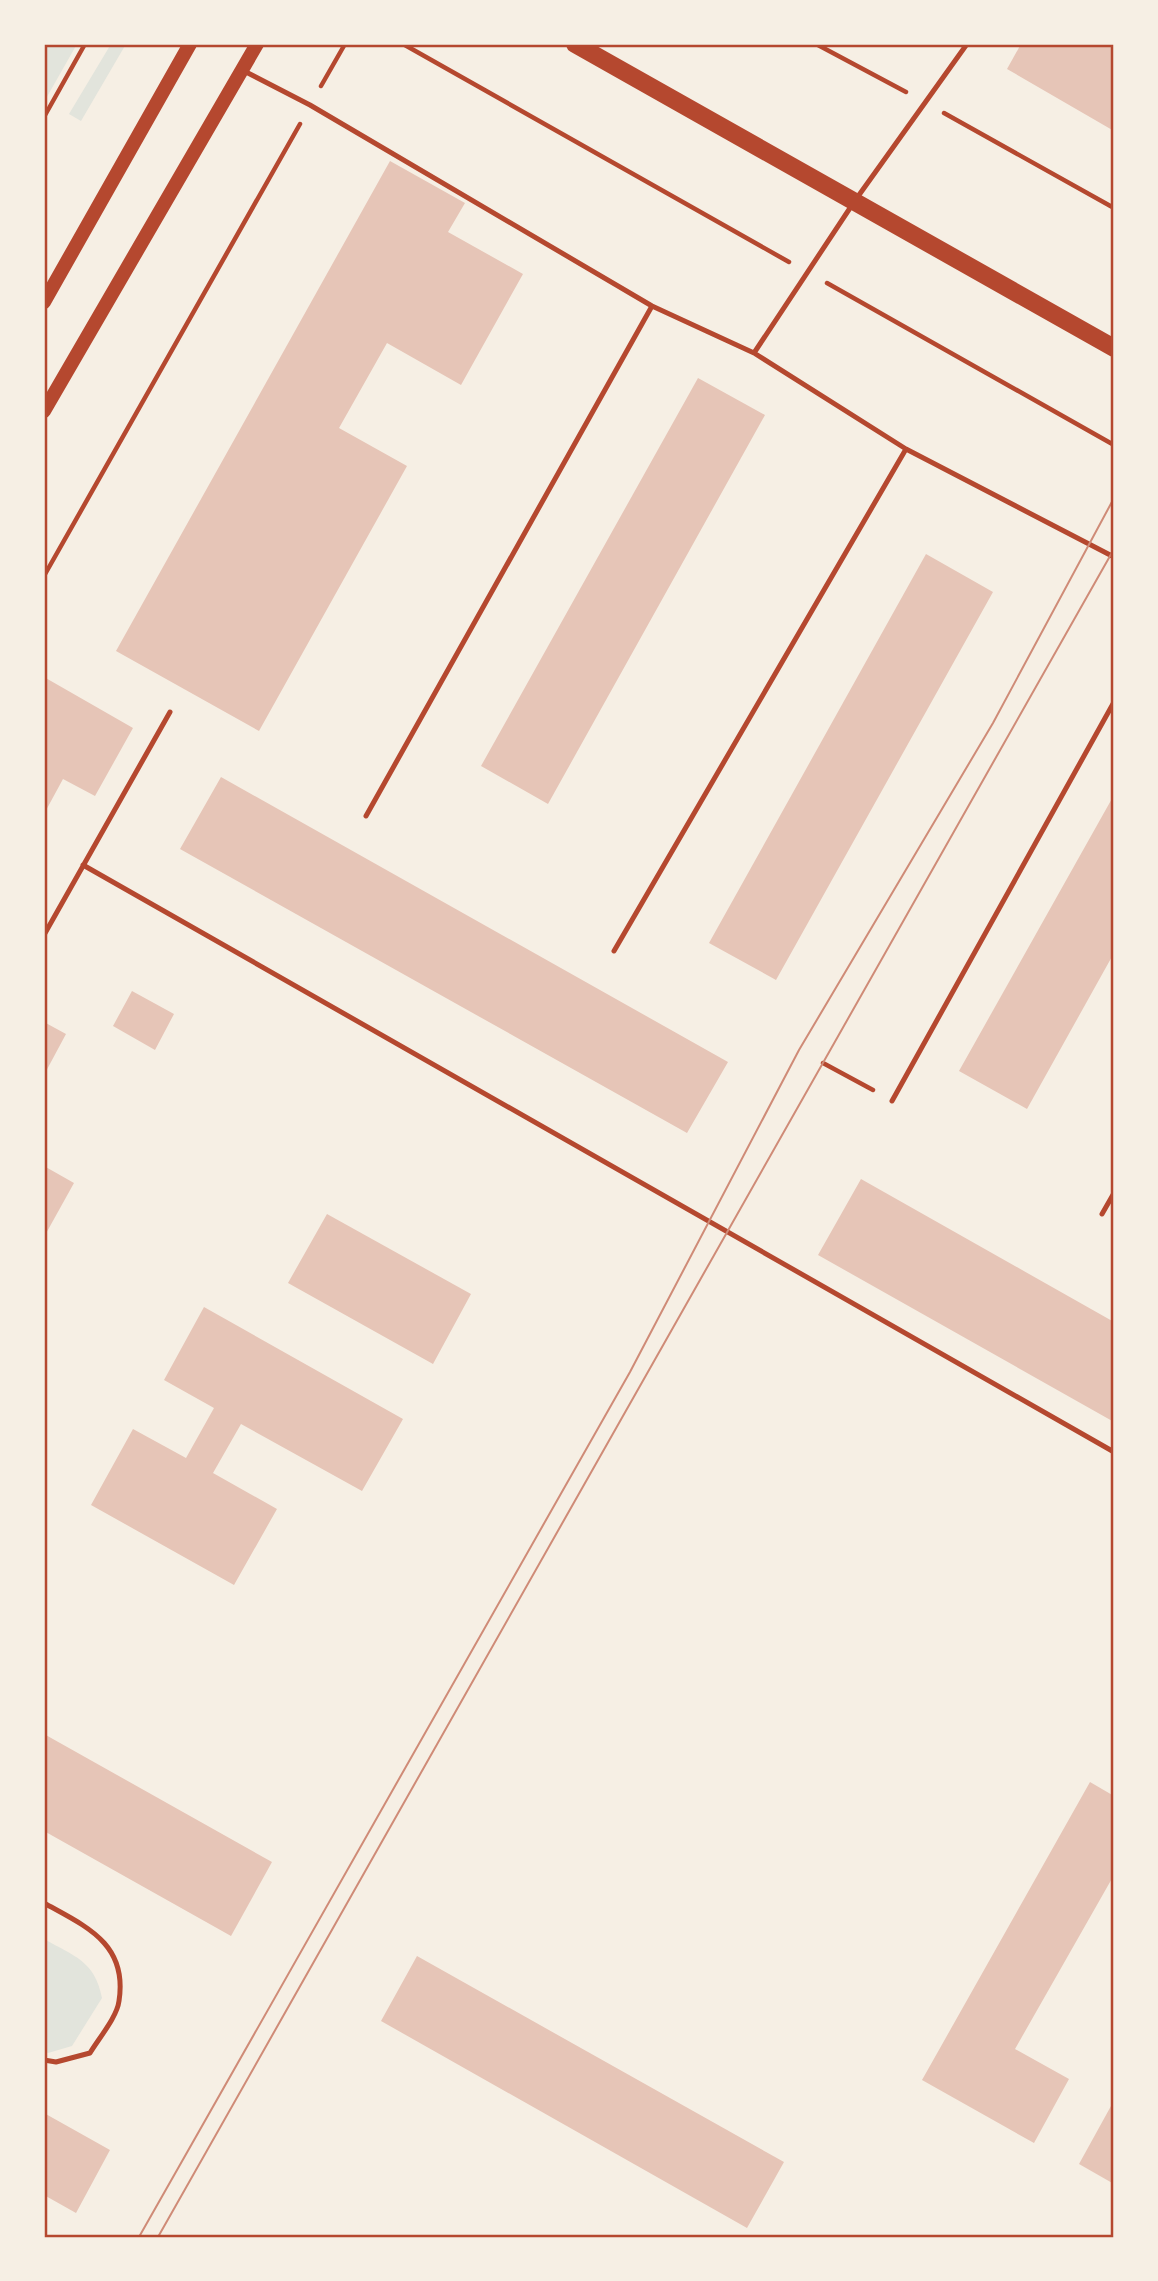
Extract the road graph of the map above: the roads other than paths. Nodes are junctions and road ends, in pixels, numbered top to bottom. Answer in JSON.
{"nodes":[{"id":1,"x":190,"y":44,"type":"edge"},
{"id":2,"x":257,"y":44,"type":"edge"},
{"id":3,"x":575,"y":44,"type":"edge"},
{"id":4,"x":967,"y":44,"type":"edge"},
{"id":5,"x":242,"y":70,"type":"junction"},
{"id":6,"x":854,"y":202,"type":"junction"},
{"id":7,"x":44,"y":302,"type":"edge"},
{"id":8,"x":653,"y":306,"type":"junction"},
{"id":9,"x":1114,"y":348,"type":"edge"},
{"id":10,"x":754,"y":353,"type":"junction"},
{"id":11,"x":44,"y":411,"type":"edge"},
{"id":12,"x":906,"y":449,"type":"junction"},
{"id":13,"x":1114,"y":557,"type":"edge"},
{"id":14,"x":1114,"y":702,"type":"edge"},
{"id":15,"x":170,"y":712,"type":"dead end"},
{"id":16,"x":366,"y":816,"type":"dead end"},
{"id":17,"x":83,"y":864,"type":"junction"},
{"id":18,"x":44,"y":935,"type":"edge"},
{"id":19,"x":614,"y":951,"type":"dead end"},
{"id":20,"x":892,"y":1101,"type":"road end"},
{"id":21,"x":1114,"y":1193,"type":"edge"},
{"id":22,"x":1102,"y":1214,"type":"dead end"},
{"id":23,"x":1114,"y":1452,"type":"edge"},
{"id":24,"x":44,"y":1903,"type":"edge"},
{"id":25,"x":44,"y":2060,"type":"edge"}],
"edges":[{"from":1,"to":7,"type":"main road"},
{"from":2,"to":5,"type":"main road"},
{"from":3,"to":6,"type":"main road"},
{"from":4,"to":6,"type":"lane"},
{"from":5,"to":8,"type":"lane"},
{"from":5,"to":11,"type":"main road"},
{"from":6,"to":9,"type":"main road"},
{"from":6,"to":10,"type":"lane"},
{"from":8,"to":10,"type":"lane"},
{"from":8,"to":16,"type":"lane"},
{"from":10,"to":12,"type":"lane"},
{"from":12,"to":13,"type":"lane"},
{"from":12,"to":19,"type":"lane"},
{"from":14,"to":20,"type":"lane"},
{"from":15,"to":17,"type":"lane"},
{"from":17,"to":18,"type":"lane"},
{"from":17,"to":23,"type":"lane"},
{"from":21,"to":22,"type":"lane"},
{"from":24,"to":25,"type":"lane"}]}
